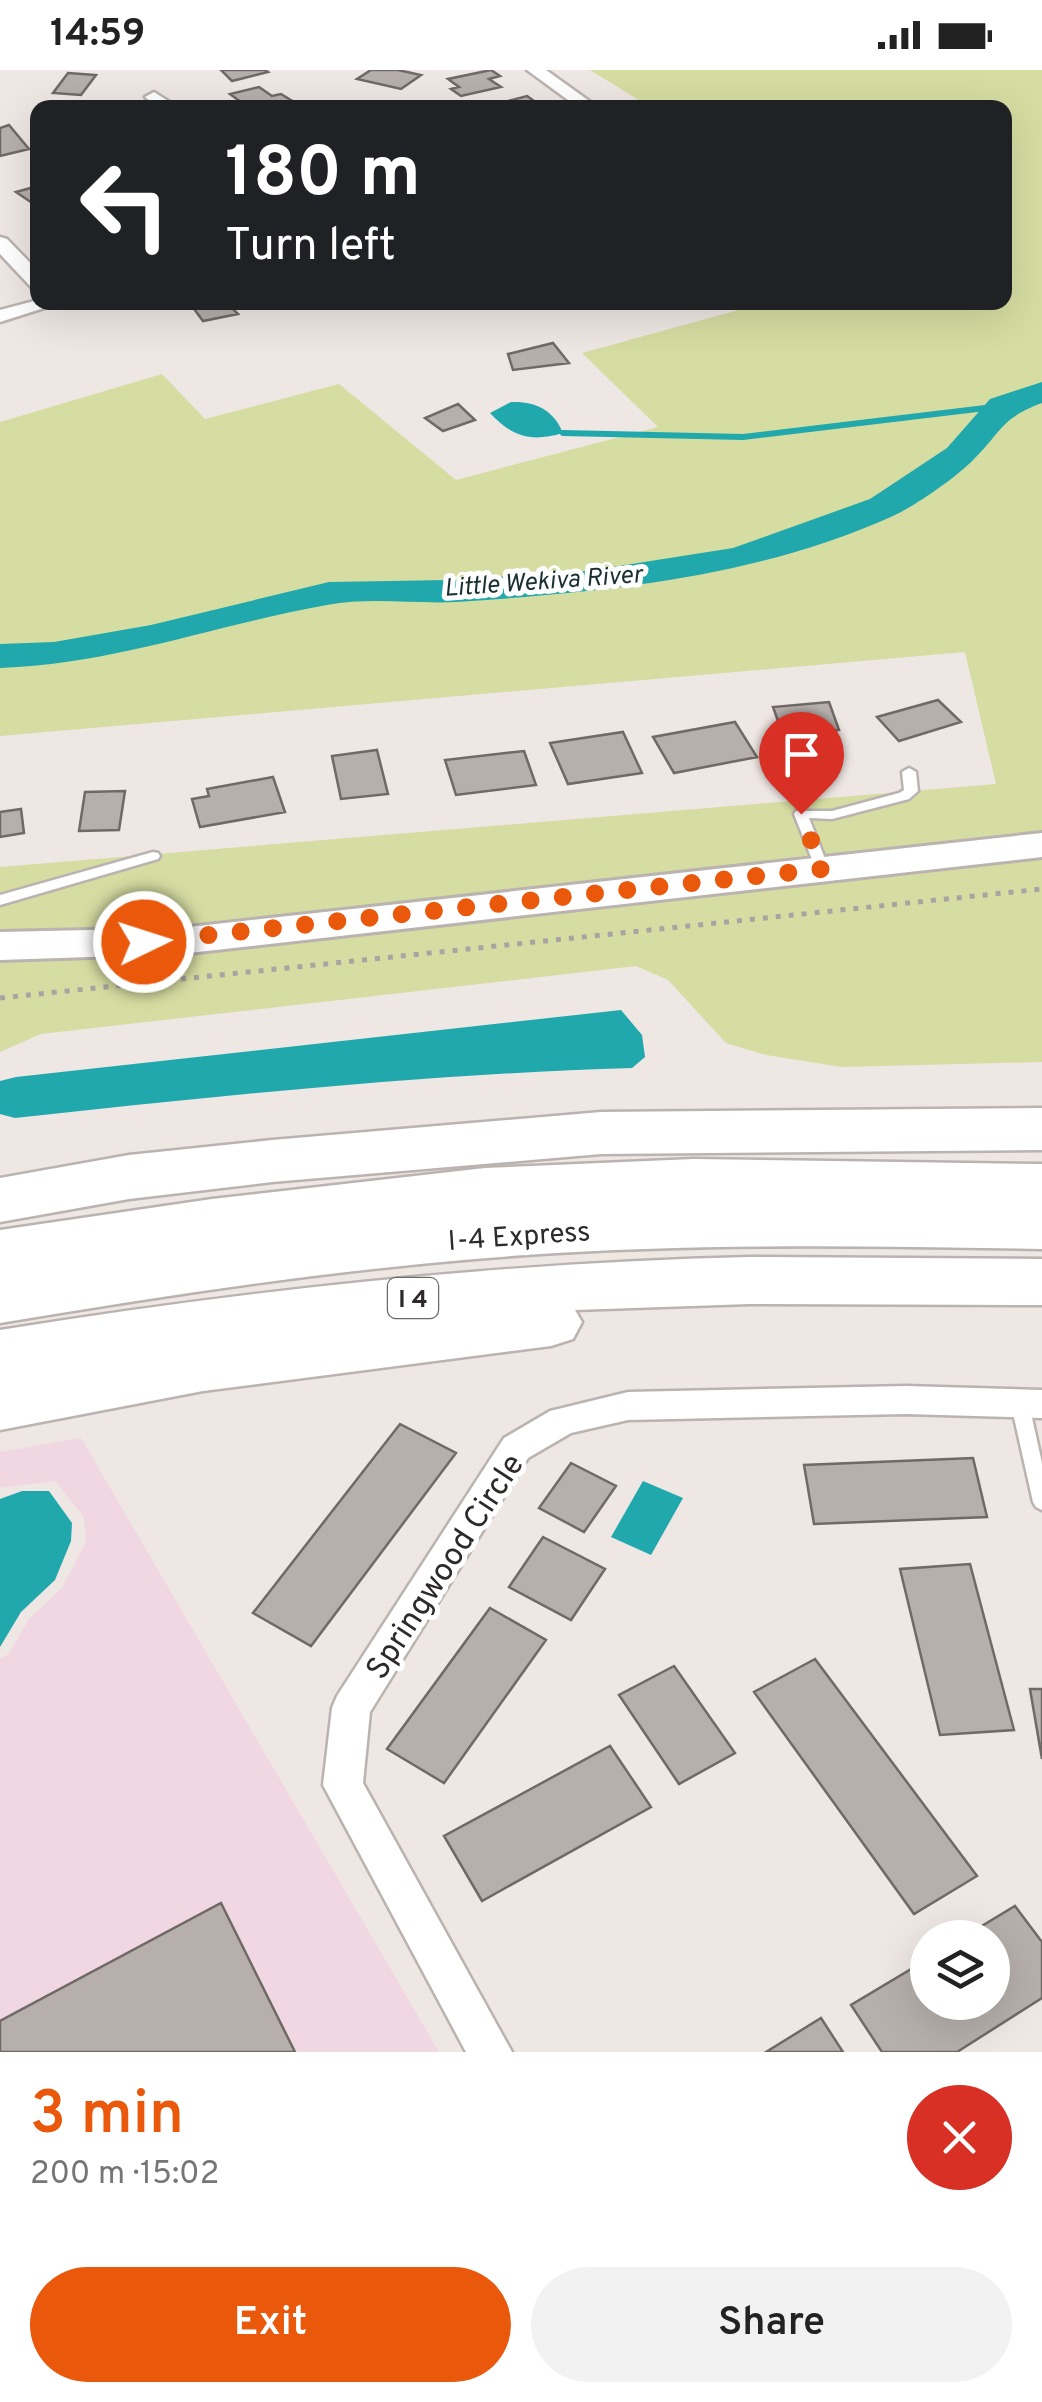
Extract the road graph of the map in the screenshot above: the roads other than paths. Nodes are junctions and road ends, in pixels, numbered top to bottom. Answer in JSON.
{"nodes":[{"id":1,"x":534,"y":70,"type":"edge"},
{"id":2,"x":154,"y":97,"type":"dead end"},
{"id":3,"x":159,"y":100,"type":"edge"},
{"id":4,"x":579,"y":100,"type":"edge"},
{"id":5,"x":0,"y":243,"type":"edge"},
{"id":6,"x":30,"y":275,"type":"edge"},
{"id":7,"x":30,"y":308,"type":"edge"},
{"id":8,"x":0,"y":316,"type":"edge"},
{"id":9,"x":909,"y":772,"type":"dead end"},
{"id":10,"x":1042,"y":844,"type":"edge"},
{"id":11,"x":154,"y":856,"type":"dead end"},
{"id":12,"x":822,"y":869,"type":"junction"},
{"id":13,"x":0,"y":900,"type":"edge"},
{"id":14,"x":0,"y":946,"type":"edge"},
{"id":15,"x":1042,"y":1129,"type":"edge"},
{"id":16,"x":0,"y":1177,"type":"edge"},
{"id":17,"x":129,"y":1177,"type":"junction"},
{"id":18,"x":1042,"y":1186,"type":"edge"},
{"id":19,"x":0,"y":1200,"type":"edge"},
{"id":20,"x":1042,"y":1227,"type":"edge"},
{"id":21,"x":0,"y":1253,"type":"edge"},
{"id":22,"x":830,"y":1278,"type":"junction"},
{"id":23,"x":1042,"y":1282,"type":"edge"},
{"id":24,"x":0,"y":1300,"type":"edge"},
{"id":25,"x":0,"y":1354,"type":"edge"},
{"id":26,"x":0,"y":1404,"type":"edge"},
{"id":27,"x":1031,"y":1404,"type":"edge"},
{"id":28,"x":1042,"y":1502,"type":"edge"},
{"id":29,"x":490,"y":2052,"type":"edge"}],
"edges":[{"from":1,"to":4,"type":"street"},
{"from":2,"to":3,"type":"street"},
{"from":5,"to":6,"type":"street"},
{"from":7,"to":8,"type":"street"},
{"from":9,"to":12,"type":"lane"},
{"from":10,"to":12,"type":"main road"},
{"from":11,"to":13,"type":"lane"},
{"from":12,"to":14,"type":"main road"},
{"from":15,"to":17,"type":"highway"},
{"from":16,"to":17,"type":"highway"},
{"from":17,"to":19,"type":"highway"},
{"from":18,"to":21,"type":"highway","name":"I-4 Express"},
{"from":20,"to":24,"type":"highway","name":"I-4 Express"},
{"from":22,"to":23,"type":"highway","number":"I 4"},
{"from":22,"to":25,"type":"highway","number":"I 4"},
{"from":22,"to":26,"type":"highway"},
{"from":27,"to":28,"type":"lane"},
{"from":27,"to":29,"type":"street","name":"Springwood Circle"}]}
